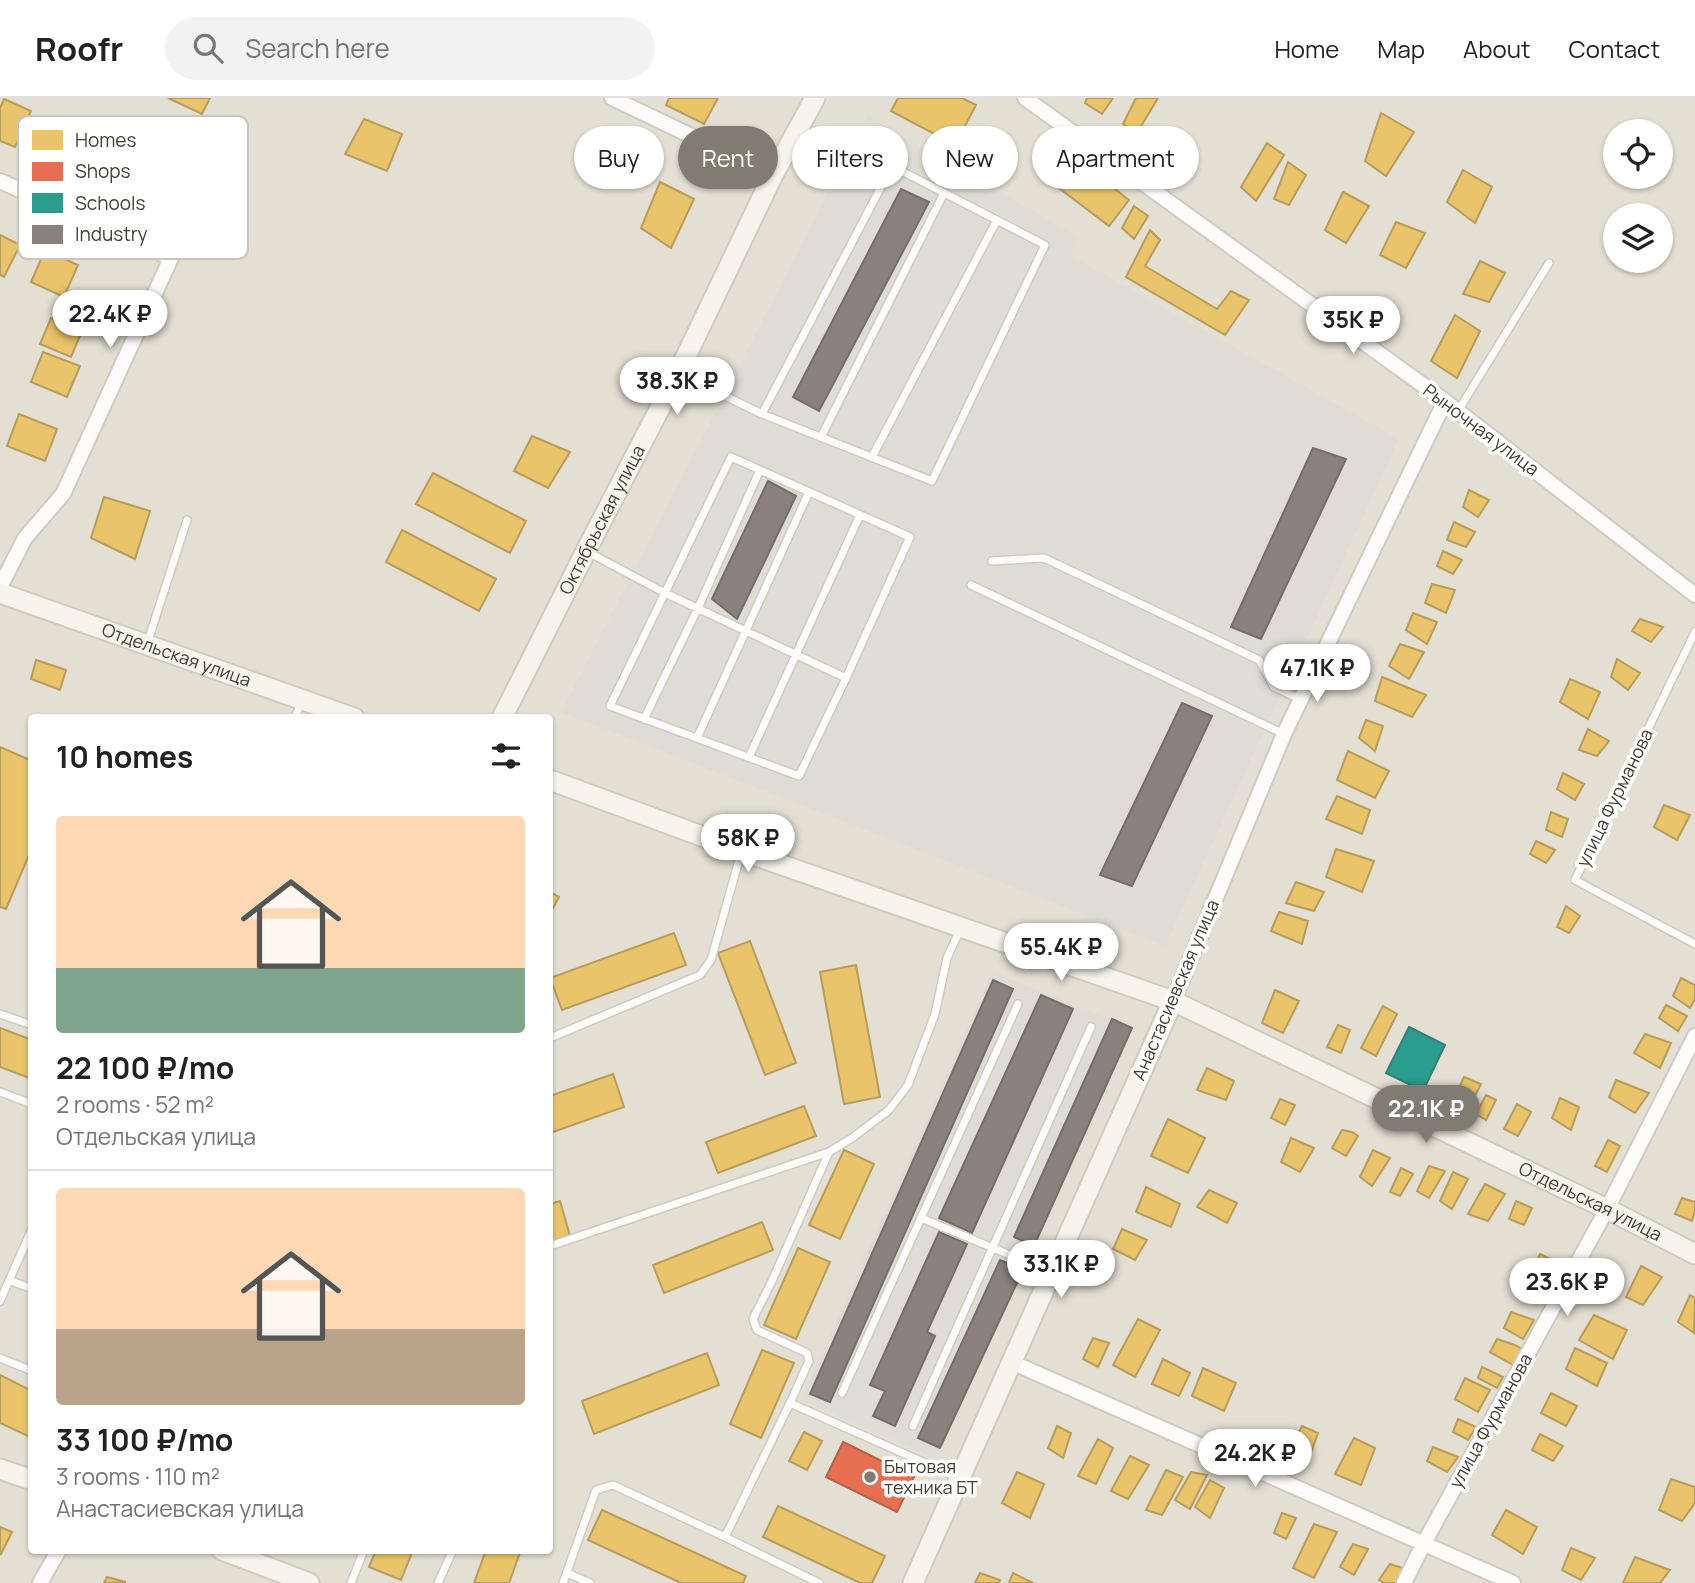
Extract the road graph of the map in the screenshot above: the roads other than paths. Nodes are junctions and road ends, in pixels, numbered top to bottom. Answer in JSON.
{"nodes":[{"id":1,"x":612,"y":98,"type":"edge"},
{"id":2,"x":815,"y":98,"type":"edge"},
{"id":3,"x":1025,"y":98,"type":"edge"},
{"id":4,"x":678,"y":130,"type":"edge"},
{"id":5,"x":778,"y":164,"type":"edge"},
{"id":6,"x":0,"y":181,"type":"edge"},
{"id":7,"x":18,"y":189,"type":"edge"},
{"id":8,"x":765,"y":189,"type":"edge"},
{"id":9,"x":944,"y":193,"type":"junction"},
{"id":10,"x":997,"y":220,"type":"junction"},
{"id":11,"x":171,"y":259,"type":"edge"},
{"id":12,"x":1549,"y":263,"type":"dead end"},
{"id":13,"x":678,"y":373,"type":"junction"},
{"id":14,"x":1445,"y":401,"type":"junction"},
{"id":15,"x":1458,"y":411,"type":"junction"},
{"id":16,"x":762,"y":414,"type":"junction"},
{"id":17,"x":821,"y":437,"type":"junction"},
{"id":18,"x":872,"y":457,"type":"junction"},
{"id":19,"x":760,"y":470,"type":"junction"},
{"id":20,"x":809,"y":492,"type":"junction"},
{"id":21,"x":860,"y":515,"type":"junction"},
{"id":22,"x":187,"y":520,"type":"dead end"},
{"id":23,"x":586,"y":551,"type":"junction"},
{"id":24,"x":992,"y":561,"type":"dead end"},
{"id":25,"x":971,"y":585,"type":"dead end"},
{"id":26,"x":0,"y":587,"type":"edge"},
{"id":27,"x":0,"y":593,"type":"edge"},
{"id":28,"x":665,"y":593,"type":"junction"},
{"id":29,"x":1695,"y":595,"type":"edge"},
{"id":30,"x":698,"y":608,"type":"junction"},
{"id":31,"x":746,"y":631,"type":"junction"},
{"id":32,"x":1695,"y":632,"type":"edge"},
{"id":33,"x":147,"y":644,"type":"junction"},
{"id":34,"x":796,"y":654,"type":"junction"},
{"id":35,"x":846,"y":678,"type":"junction"},
{"id":36,"x":1300,"y":699,"type":"junction"},
{"id":37,"x":299,"y":708,"type":"edge"},
{"id":38,"x":332,"y":714,"type":"edge"},
{"id":39,"x":504,"y":714,"type":"edge"},
{"id":40,"x":644,"y":719,"type":"junction"},
{"id":41,"x":1284,"y":734,"type":"junction"},
{"id":42,"x":697,"y":738,"type":"junction"},
{"id":43,"x":749,"y":757,"type":"junction"},
{"id":44,"x":553,"y":781,"type":"edge"},
{"id":45,"x":742,"y":851,"type":"junction"},
{"id":46,"x":961,"y":927,"type":"junction"},
{"id":47,"x":1695,"y":944,"type":"edge"},
{"id":48,"x":1173,"y":1001,"type":"junction"},
{"id":49,"x":1018,"y":1004,"type":"dead end"},
{"id":50,"x":0,"y":1014,"type":"edge"},
{"id":51,"x":28,"y":1024,"type":"edge"},
{"id":52,"x":1091,"y":1027,"type":"dead end"},
{"id":53,"x":1695,"y":1036,"type":"edge"},
{"id":54,"x":553,"y":1037,"type":"edge"},
{"id":55,"x":0,"y":1092,"type":"edge"},
{"id":56,"x":28,"y":1102,"type":"edge"},
{"id":57,"x":829,"y":1152,"type":"junction"},
{"id":58,"x":1606,"y":1209,"type":"junction"},
{"id":59,"x":921,"y":1218,"type":"junction"},
{"id":60,"x":28,"y":1237,"type":"edge"},
{"id":61,"x":553,"y":1245,"type":"edge"},
{"id":62,"x":993,"y":1248,"type":"junction"},
{"id":63,"x":1695,"y":1254,"type":"edge"},
{"id":64,"x":1052,"y":1272,"type":"junction"},
{"id":65,"x":9,"y":1280,"type":"junction"},
{"id":66,"x":28,"y":1287,"type":"edge"},
{"id":67,"x":0,"y":1301,"type":"edge"},
{"id":68,"x":0,"y":1358,"type":"edge"},
{"id":69,"x":1011,"y":1362,"type":"junction"},
{"id":70,"x":28,"y":1369,"type":"edge"},
{"id":71,"x":842,"y":1393,"type":"dead end"},
{"id":72,"x":790,"y":1402,"type":"junction"},
{"id":73,"x":913,"y":1426,"type":"dead end"},
{"id":74,"x":0,"y":1469,"type":"edge"},
{"id":75,"x":960,"y":1478,"type":"junction"},
{"id":76,"x":28,"y":1479,"type":"edge"},
{"id":77,"x":725,"y":1537,"type":"junction"},
{"id":78,"x":1423,"y":1545,"type":"junction"},
{"id":79,"x":57,"y":1554,"type":"edge"},
{"id":80,"x":236,"y":1554,"type":"edge"},
{"id":81,"x":362,"y":1554,"type":"edge"},
{"id":82,"x":451,"y":1554,"type":"edge"},
{"id":83,"x":567,"y":1573,"type":"junction"},
{"id":84,"x":40,"y":1583,"type":"edge"},
{"id":85,"x":309,"y":1583,"type":"edge"},
{"id":86,"x":351,"y":1583,"type":"edge"},
{"id":87,"x":438,"y":1583,"type":"edge"},
{"id":88,"x":563,"y":1583,"type":"edge"},
{"id":89,"x":590,"y":1583,"type":"edge"},
{"id":90,"x":816,"y":1583,"type":"edge"},
{"id":91,"x":913,"y":1583,"type":"edge"},
{"id":92,"x":1404,"y":1583,"type":"edge"},
{"id":93,"x":1513,"y":1583,"type":"edge"}],
"edges":[{"from":1,"to":4,"type":"street"},
{"from":2,"to":5,"type":"street","name":"Октябрьская улица"},
{"from":3,"to":14,"type":"street","name":"Рыночная улица"},
{"from":6,"to":7,"type":"street"},
{"from":8,"to":13,"type":"street","name":"Октябрьская улица"},
{"from":9,"to":10,"type":"lane"},
{"from":9,"to":16,"type":"lane"},
{"from":9,"to":17,"type":"lane"},
{"from":10,"to":18,"type":"lane"},
{"from":10,"to":18,"type":"lane"},
{"from":11,"to":26,"type":"street"},
{"from":12,"to":15,"type":"lane"},
{"from":13,"to":16,"type":"lane"},
{"from":13,"to":23,"type":"street","name":"Октябрьская улица"},
{"from":14,"to":15,"type":"street","name":"Рыночная улица"},
{"from":14,"to":36,"type":"street","name":"Анастасиевская улица"},
{"from":15,"to":29,"type":"street","name":"Рыночная улица"},
{"from":16,"to":17,"type":"lane"},
{"from":17,"to":18,"type":"lane"},
{"from":19,"to":20,"type":"lane"},
{"from":19,"to":28,"type":"lane"},
{"from":19,"to":30,"type":"lane"},
{"from":20,"to":21,"type":"lane"},
{"from":20,"to":31,"type":"lane"},
{"from":21,"to":34,"type":"lane"},
{"from":21,"to":35,"type":"lane"},
{"from":22,"to":33,"type":"lane"},
{"from":23,"to":28,"type":"lane"},
{"from":23,"to":39,"type":"street","name":"Октябрьская улица"},
{"from":24,"to":36,"type":"lane"},
{"from":25,"to":41,"type":"lane"},
{"from":27,"to":33,"type":"street","name":"Отдельская улица"},
{"from":28,"to":30,"type":"lane"},
{"from":28,"to":40,"type":"lane"},
{"from":30,"to":31,"type":"lane"},
{"from":30,"to":40,"type":"lane"},
{"from":31,"to":34,"type":"lane"},
{"from":31,"to":42,"type":"lane"},
{"from":32,"to":47,"type":"lane","name":"улица Фурманова"},
{"from":33,"to":37,"type":"street","name":"Отдельская улица"},
{"from":34,"to":35,"type":"lane"},
{"from":34,"to":43,"type":"lane"},
{"from":35,"to":43,"type":"lane"},
{"from":36,"to":41,"type":"street","name":"Анастасиевская улица"},
{"from":37,"to":38,"type":"street","name":"Отдельская улица"},
{"from":40,"to":42,"type":"lane"},
{"from":41,"to":48,"type":"street","name":"Анастасиевская улица"},
{"from":42,"to":43,"type":"lane"},
{"from":44,"to":45,"type":"street","name":"Отдельская улица"},
{"from":45,"to":46,"type":"street","name":"Отдельская улица"},
{"from":45,"to":54,"type":"lane"},
{"from":46,"to":48,"type":"street","name":"Отдельская улица"},
{"from":46,"to":57,"type":"lane"},
{"from":48,"to":58,"type":"street","name":"Отдельская улица"},
{"from":48,"to":64,"type":"street","name":"Анастасиевская улица"},
{"from":49,"to":59,"type":"lane"},
{"from":50,"to":51,"type":"lane"},
{"from":52,"to":62,"type":"lane"},
{"from":53,"to":58,"type":"street","name":"улица Фурманова"},
{"from":55,"to":56,"type":"lane"},
{"from":57,"to":61,"type":"lane"},
{"from":57,"to":72,"type":"lane"},
{"from":58,"to":63,"type":"street","name":"Отдельская улица"},
{"from":58,"to":78,"type":"street","name":"улица Фурманова"},
{"from":59,"to":62,"type":"lane"},
{"from":59,"to":71,"type":"lane"},
{"from":60,"to":65,"type":"lane"},
{"from":62,"to":64,"type":"lane"},
{"from":62,"to":73,"type":"lane"},
{"from":64,"to":69,"type":"street","name":"Анастасиевская улица"},
{"from":65,"to":66,"type":"lane"},
{"from":65,"to":67,"type":"lane"},
{"from":68,"to":70,"type":"lane"},
{"from":69,"to":75,"type":"street","name":"Анастасиевская улица"},
{"from":69,"to":78,"type":"street"},
{"from":72,"to":75,"type":"lane"},
{"from":72,"to":77,"type":"lane"},
{"from":74,"to":76,"type":"street"},
{"from":75,"to":91,"type":"street","name":"Анастасиевская улица"},
{"from":77,"to":83,"type":"lane"},
{"from":77,"to":90,"type":"lane"},
{"from":78,"to":92,"type":"street","name":"улица Фурманова"},
{"from":78,"to":93,"type":"street"},
{"from":79,"to":84,"type":"street"},
{"from":80,"to":85,"type":"street"},
{"from":81,"to":86,"type":"lane"},
{"from":82,"to":87,"type":"lane"},
{"from":83,"to":88,"type":"lane"},
{"from":83,"to":89,"type":"lane"}]}
